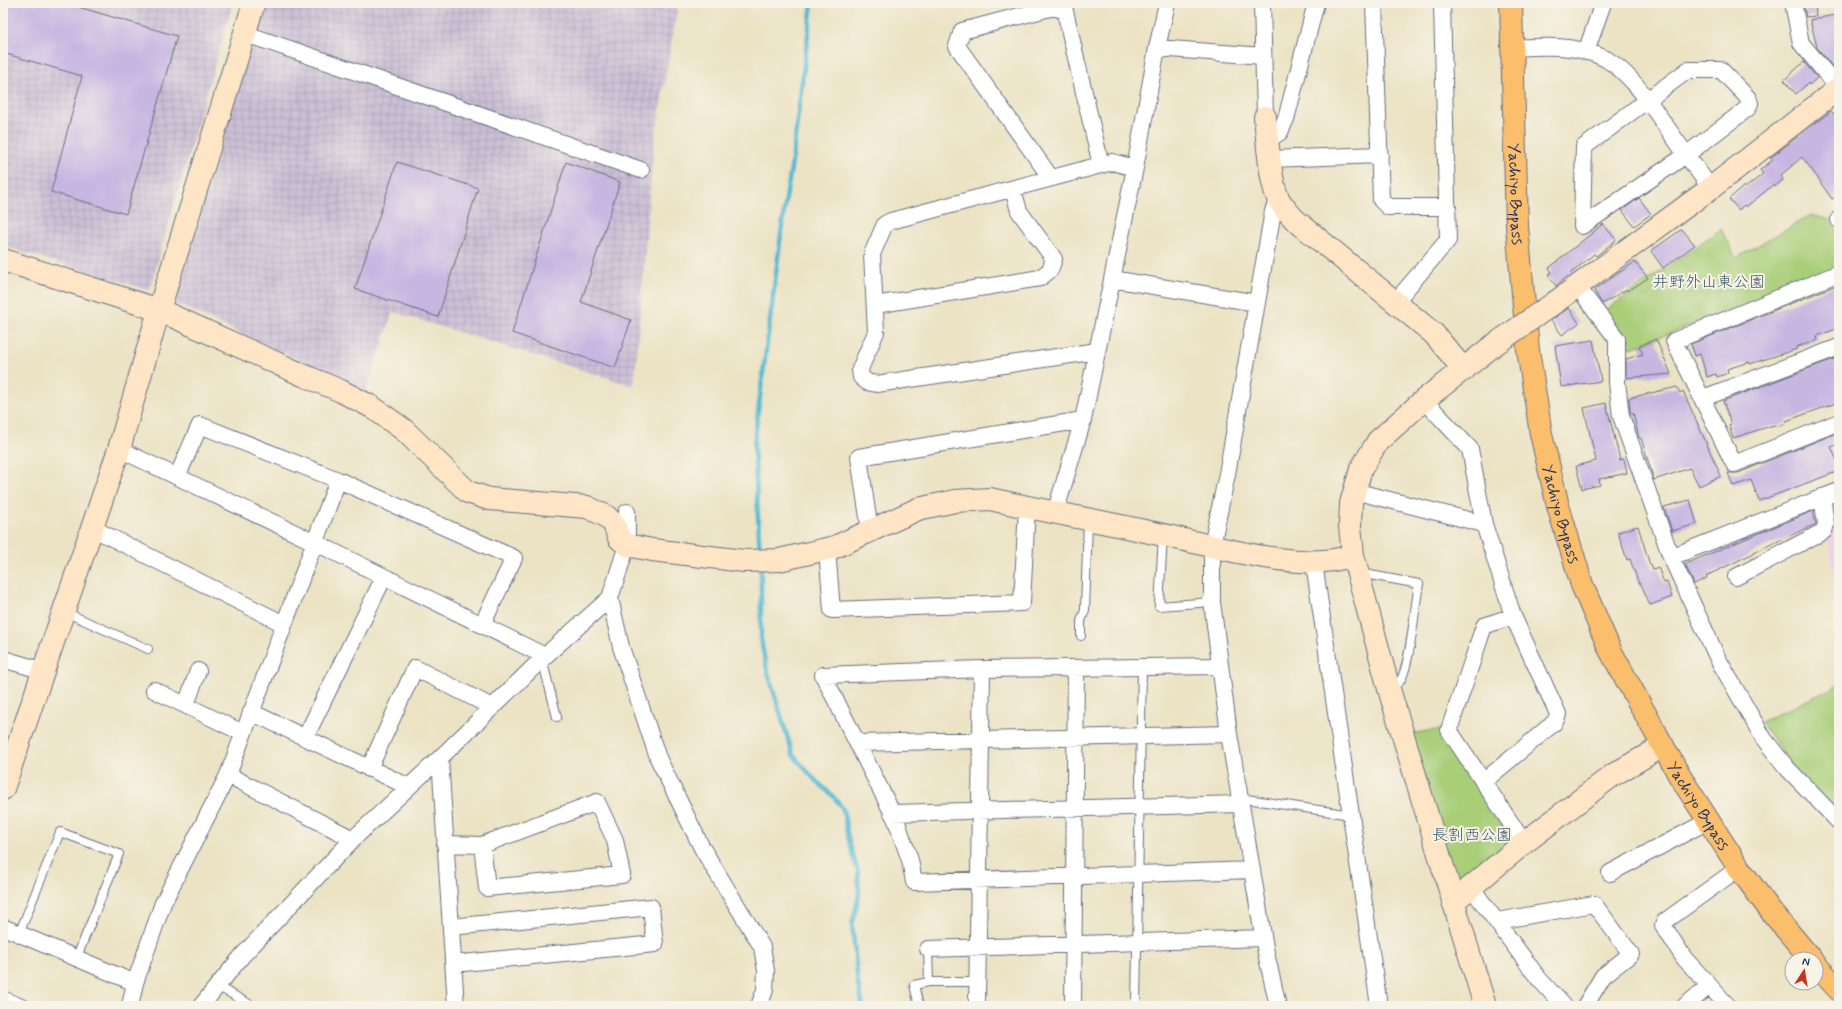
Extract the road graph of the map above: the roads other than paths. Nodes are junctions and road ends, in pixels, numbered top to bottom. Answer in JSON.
{"nodes":[{"id":1,"x":254,"y":3,"type":"edge"},
{"id":2,"x":1168,"y":3,"type":"edge"},
{"id":3,"x":1262,"y":3,"type":"edge"},
{"id":4,"x":1316,"y":3,"type":"edge"},
{"id":5,"x":1374,"y":3,"type":"edge"},
{"id":6,"x":1442,"y":3,"type":"edge"},
{"id":7,"x":1511,"y":3,"type":"edge"},
{"id":8,"x":1603,"y":3,"type":"edge"},
{"id":9,"x":1793,"y":3,"type":"edge"},
{"id":10,"x":246,"y":34,"type":"junction"},
{"id":11,"x":1157,"y":48,"type":"junction"},
{"id":12,"x":1513,"y":48,"type":"junction"},
{"id":13,"x":1586,"y":52,"type":"junction"},
{"id":14,"x":1263,"y":56,"type":"junction"},
{"id":15,"x":1839,"y":88,"type":"edge"},
{"id":16,"x":1647,"y":100,"type":"junction"},
{"id":17,"x":1266,"y":116,"type":"joint"},
{"id":18,"x":1269,"y":149,"type":"junction"},
{"id":19,"x":1380,"y":155,"type":"junction"},
{"id":20,"x":1686,"y":155,"type":"junction"},
{"id":21,"x":1101,"y":165,"type":"junction"},
{"id":22,"x":1135,"y":168,"type":"junction"},
{"id":23,"x":641,"y":170,"type":"dead end"},
{"id":24,"x":1051,"y":178,"type":"junction"},
{"id":25,"x":1711,"y":188,"type":"junction"},
{"id":26,"x":1013,"y":189,"type":"junction"},
{"id":27,"x":1278,"y":198,"type":"junction"},
{"id":28,"x":1448,"y":207,"type":"junction"},
{"id":29,"x":3,"y":260,"type":"edge"},
{"id":30,"x":1839,"y":273,"type":"edge"},
{"id":31,"x":1112,"y":279,"type":"junction"},
{"id":32,"x":1577,"y":286,"type":"junction"},
{"id":33,"x":1396,"y":301,"type":"junction"},
{"id":34,"x":1257,"y":303,"type":"junction"},
{"id":35,"x":875,"y":305,"type":"junction"},
{"id":36,"x":159,"y":310,"type":"junction"},
{"id":37,"x":1839,"y":347,"type":"edge"},
{"id":38,"x":1097,"y":350,"type":"junction"},
{"id":39,"x":1464,"y":370,"type":"junction"},
{"id":40,"x":1703,"y":398,"type":"junction"},
{"id":41,"x":1424,"y":400,"type":"junction"},
{"id":42,"x":1083,"y":420,"type":"junction"},
{"id":43,"x":1839,"y":422,"type":"edge"},
{"id":44,"x":118,"y":449,"type":"junction"},
{"id":45,"x":177,"y":477,"type":"junction"},
{"id":46,"x":338,"y":480,"type":"junction"},
{"id":47,"x":1354,"y":491,"type":"junction"},
{"id":48,"x":1839,"y":491,"type":"edge"},
{"id":49,"x":1822,"y":497,"type":"junction"},
{"id":50,"x":1027,"y":507,"type":"junction"},
{"id":51,"x":627,"y":512,"type":"dead end"},
{"id":52,"x":1055,"y":513,"type":"junction"},
{"id":53,"x":1088,"y":520,"type":"junction"},
{"id":54,"x":1484,"y":524,"type":"junction"},
{"id":55,"x":92,"y":528,"type":"junction"},
{"id":56,"x":870,"y":531,"type":"junction"},
{"id":57,"x":1163,"y":535,"type":"junction"},
{"id":58,"x":314,"y":542,"type":"junction"},
{"id":59,"x":627,"y":545,"type":"junction"},
{"id":60,"x":1212,"y":546,"type":"junction"},
{"id":61,"x":827,"y":549,"type":"junction"},
{"id":62,"x":1671,"y":557,"type":"junction"},
{"id":63,"x":1314,"y":563,"type":"junction"},
{"id":64,"x":1356,"y":564,"type":"junction"},
{"id":65,"x":384,"y":577,"type":"junction"},
{"id":66,"x":1736,"y":577,"type":"dead end"},
{"id":67,"x":610,"y":598,"type":"junction"},
{"id":68,"x":1212,"y":602,"type":"junction"},
{"id":69,"x":64,"y":611,"type":"junction"},
{"id":70,"x":1513,"y":616,"type":"junction"},
{"id":71,"x":284,"y":624,"type":"junction"},
{"id":72,"x":482,"y":625,"type":"junction"},
{"id":73,"x":1081,"y":636,"type":"dead end"},
{"id":74,"x":148,"y":649,"type":"dead end"},
{"id":75,"x":543,"y":658,"type":"junction"},
{"id":76,"x":3,"y":659,"type":"edge"},
{"id":77,"x":1220,"y":666,"type":"junction"},
{"id":78,"x":1142,"y":667,"type":"junction"},
{"id":79,"x":1076,"y":668,"type":"junction"},
{"id":80,"x":982,"y":669,"type":"junction"},
{"id":81,"x":44,"y":671,"type":"junction"},
{"id":82,"x":198,"y":671,"type":"dead end"},
{"id":83,"x":1389,"y":689,"type":"junction"},
{"id":84,"x":154,"y":690,"type":"dead end"},
{"id":85,"x":186,"y":705,"type":"junction"},
{"id":86,"x":492,"y":707,"type":"junction"},
{"id":87,"x":251,"y":712,"type":"junction"},
{"id":88,"x":557,"y":717,"type":"dead end"},
{"id":89,"x":243,"y":733,"type":"junction"},
{"id":90,"x":1229,"y":734,"type":"junction"},
{"id":91,"x":1141,"y":737,"type":"junction"},
{"id":92,"x":305,"y":738,"type":"junction"},
{"id":93,"x":1075,"y":738,"type":"junction"},
{"id":94,"x":981,"y":741,"type":"junction"},
{"id":95,"x":857,"y":743,"type":"junction"},
{"id":96,"x":1662,"y":746,"type":"junction"},
{"id":97,"x":440,"y":758,"type":"junction"},
{"id":98,"x":369,"y":769,"type":"junction"},
{"id":99,"x":228,"y":775,"type":"junction"},
{"id":100,"x":1483,"y":782,"type":"junction"},
{"id":101,"x":409,"y":788,"type":"junction"},
{"id":102,"x":3,"y":789,"type":"edge"},
{"id":103,"x":1240,"y":801,"type":"junction"},
{"id":104,"x":1140,"y":806,"type":"junction"},
{"id":105,"x":1074,"y":807,"type":"junction"},
{"id":106,"x":980,"y":810,"type":"junction"},
{"id":107,"x":892,"y":813,"type":"junction"},
{"id":108,"x":1351,"y":815,"type":"junction"},
{"id":109,"x":1708,"y":821,"type":"junction"},
{"id":110,"x":1839,"y":822,"type":"edge"},
{"id":111,"x":353,"y":839,"type":"junction"},
{"id":112,"x":1524,"y":843,"type":"junction"},
{"id":113,"x":445,"y":844,"type":"junction"},
{"id":114,"x":482,"y":845,"type":"junction"},
{"id":115,"x":1739,"y":868,"type":"junction"},
{"id":116,"x":1252,"y":870,"type":"junction"},
{"id":117,"x":1610,"y":873,"type":"dead end"},
{"id":118,"x":1140,"y":874,"type":"junction"},
{"id":119,"x":1074,"y":876,"type":"junction"},
{"id":120,"x":978,"y":880,"type":"junction"},
{"id":121,"x":1471,"y":887,"type":"junction"},
{"id":122,"x":1453,"y":902,"type":"junction"},
{"id":123,"x":1496,"y":921,"type":"junction"},
{"id":124,"x":3,"y":927,"type":"edge"},
{"id":125,"x":451,"y":927,"type":"junction"},
{"id":126,"x":19,"y":934,"type":"junction"},
{"id":127,"x":1263,"y":938,"type":"junction"},
{"id":128,"x":1138,"y":942,"type":"junction"},
{"id":129,"x":1073,"y":944,"type":"junction"},
{"id":130,"x":977,"y":947,"type":"junction"},
{"id":131,"x":928,"y":949,"type":"joint"},
{"id":132,"x":1804,"y":951,"type":"edge"},
{"id":133,"x":76,"y":958,"type":"junction"},
{"id":134,"x":453,"y":964,"type":"junction"},
{"id":135,"x":929,"y":982,"type":"junction"},
{"id":136,"x":977,"y":982,"type":"junction"},
{"id":137,"x":135,"y":983,"type":"junction"},
{"id":138,"x":217,"y":986,"type":"junction"},
{"id":139,"x":1709,"y":986,"type":"junction"},
{"id":140,"x":3,"y":995,"type":"edge"},
{"id":141,"x":28,"y":1006,"type":"edge"},
{"id":142,"x":130,"y":1006,"type":"edge"},
{"id":143,"x":201,"y":1006,"type":"edge"},
{"id":144,"x":253,"y":1006,"type":"edge"},
{"id":145,"x":456,"y":1006,"type":"edge"},
{"id":146,"x":756,"y":1006,"type":"edge"},
{"id":147,"x":919,"y":1006,"type":"edge"},
{"id":148,"x":976,"y":1006,"type":"edge"},
{"id":149,"x":1073,"y":1006,"type":"edge"},
{"id":150,"x":1136,"y":1006,"type":"edge"},
{"id":151,"x":1278,"y":1006,"type":"edge"},
{"id":152,"x":1377,"y":1006,"type":"edge"},
{"id":153,"x":1485,"y":1006,"type":"edge"},
{"id":154,"x":1564,"y":1006,"type":"edge"},
{"id":155,"x":1585,"y":1006,"type":"edge"},
{"id":156,"x":1685,"y":1006,"type":"edge"},
{"id":157,"x":1728,"y":1006,"type":"edge"}],
"edges":[{"from":1,"to":10,"type":"street"},
{"from":2,"to":11,"type":"street"},
{"from":3,"to":14,"type":"street"},
{"from":4,"to":18,"type":"street"},
{"from":5,"to":19,"type":"street"},
{"from":6,"to":28,"type":"street"},
{"from":7,"to":12,"type":"highway","name":"Yachiyo Bypass"},
{"from":8,"to":13,"type":"street"},
{"from":9,"to":15,"type":"street"},
{"from":10,"to":23,"type":"street"},
{"from":10,"to":36,"type":"street"},
{"from":11,"to":14,"type":"street"},
{"from":11,"to":22,"type":"street"},
{"from":12,"to":13,"type":"street"},
{"from":12,"to":96,"type":"highway","name":"Yachiyo Bypass"},
{"from":13,"to":16,"type":"street"},
{"from":14,"to":17,"type":"street"},
{"from":15,"to":25,"type":"street"},
{"from":16,"to":20,"type":"street"},
{"from":16,"to":20,"type":"street"},
{"from":16,"to":20,"type":"street"},
{"from":17,"to":18,"type":"street"},
{"from":18,"to":19,"type":"street"},
{"from":18,"to":27,"type":"street"},
{"from":19,"to":28,"type":"street"},
{"from":20,"to":25,"type":"street"},
{"from":21,"to":22,"type":"street"},
{"from":21,"to":24,"type":"street"},
{"from":21,"to":24,"type":"street"},
{"from":22,"to":31,"type":"street"},
{"from":24,"to":26,"type":"street"},
{"from":25,"to":32,"type":"street"},
{"from":26,"to":35,"type":"street"},
{"from":26,"to":35,"type":"street"},
{"from":27,"to":33,"type":"street"},
{"from":27,"to":34,"type":"street"},
{"from":28,"to":33,"type":"street"},
{"from":29,"to":36,"type":"street"},
{"from":30,"to":40,"type":"street"},
{"from":31,"to":34,"type":"street"},
{"from":31,"to":38,"type":"street"},
{"from":32,"to":39,"type":"street","bridge":true},
{"from":32,"to":62,"type":"street"},
{"from":33,"to":39,"type":"street"},
{"from":34,"to":60,"type":"street"},
{"from":35,"to":38,"type":"street"},
{"from":36,"to":44,"type":"street"},
{"from":36,"to":59,"type":"street"},
{"from":37,"to":40,"type":"street"},
{"from":38,"to":42,"type":"street"},
{"from":39,"to":41,"type":"street"},
{"from":40,"to":43,"type":"street"},
{"from":41,"to":47,"type":"street"},
{"from":41,"to":54,"type":"street"},
{"from":42,"to":52,"type":"street"},
{"from":42,"to":56,"type":"street"},
{"from":44,"to":45,"type":"street"},
{"from":44,"to":55,"type":"street"},
{"from":45,"to":46,"type":"street"},
{"from":45,"to":58,"type":"street"},
{"from":46,"to":58,"type":"street"},
{"from":46,"to":72,"type":"street"},
{"from":47,"to":54,"type":"street"},
{"from":47,"to":64,"type":"street"},
{"from":48,"to":49,"type":"street"},
{"from":49,"to":62,"type":"street"},
{"from":49,"to":66,"type":"street"},
{"from":50,"to":52,"type":"street"},
{"from":50,"to":56,"type":"street"},
{"from":50,"to":61,"type":"street"},
{"from":51,"to":59,"type":"street"},
{"from":52,"to":53,"type":"street"},
{"from":53,"to":57,"type":"street"},
{"from":53,"to":73,"type":"lane"},
{"from":54,"to":70,"type":"street"},
{"from":55,"to":69,"type":"street"},
{"from":55,"to":71,"type":"street"},
{"from":56,"to":61,"type":"street"},
{"from":57,"to":60,"type":"street"},
{"from":57,"to":68,"type":"lane"},
{"from":58,"to":65,"type":"street"},
{"from":58,"to":71,"type":"street"},
{"from":59,"to":61,"type":"street"},
{"from":59,"to":67,"type":"street"},
{"from":60,"to":63,"type":"street"},
{"from":60,"to":68,"type":"street"},
{"from":62,"to":110,"type":"street"},
{"from":63,"to":64,"type":"street"},
{"from":63,"to":108,"type":"street"},
{"from":64,"to":83,"type":"street"},
{"from":64,"to":83,"type":"lane"},
{"from":65,"to":72,"type":"street"},
{"from":65,"to":92,"type":"street"},
{"from":67,"to":75,"type":"street"},
{"from":67,"to":146,"type":"street"},
{"from":68,"to":77,"type":"street"},
{"from":69,"to":74,"type":"lane"},
{"from":69,"to":81,"type":"street"},
{"from":70,"to":100,"type":"street"},
{"from":70,"to":100,"type":"street"},
{"from":71,"to":87,"type":"street"},
{"from":72,"to":75,"type":"street"},
{"from":75,"to":86,"type":"street"},
{"from":75,"to":88,"type":"lane"},
{"from":76,"to":81,"type":"street"},
{"from":77,"to":78,"type":"street"},
{"from":77,"to":90,"type":"street"},
{"from":78,"to":79,"type":"street"},
{"from":78,"to":91,"type":"lane"},
{"from":79,"to":80,"type":"street"},
{"from":79,"to":93,"type":"street"},
{"from":80,"to":94,"type":"street"},
{"from":80,"to":95,"type":"street"},
{"from":81,"to":102,"type":"street"},
{"from":82,"to":85,"type":"street"},
{"from":83,"to":122,"type":"street"},
{"from":84,"to":85,"type":"street"},
{"from":85,"to":89,"type":"street"},
{"from":86,"to":97,"type":"street"},
{"from":86,"to":98,"type":"street"},
{"from":87,"to":89,"type":"street"},
{"from":87,"to":92,"type":"street"},
{"from":89,"to":99,"type":"street"},
{"from":90,"to":91,"type":"street"},
{"from":90,"to":103,"type":"street"},
{"from":91,"to":93,"type":"street"},
{"from":91,"to":104,"type":"lane"},
{"from":92,"to":98,"type":"street"},
{"from":93,"to":94,"type":"street"},
{"from":93,"to":105,"type":"street"},
{"from":94,"to":95,"type":"street"},
{"from":94,"to":106,"type":"street"},
{"from":95,"to":107,"type":"street"},
{"from":96,"to":109,"type":"highway","name":"Yachiyo Bypass"},
{"from":96,"to":112,"type":"street"},
{"from":97,"to":101,"type":"street"},
{"from":97,"to":113,"type":"street"},
{"from":98,"to":101,"type":"street"},
{"from":99,"to":111,"type":"street"},
{"from":99,"to":137,"type":"street"},
{"from":100,"to":112,"type":"street"},
{"from":101,"to":111,"type":"street"},
{"from":103,"to":104,"type":"street"},
{"from":103,"to":108,"type":"lane"},
{"from":103,"to":116,"type":"street"},
{"from":104,"to":105,"type":"street"},
{"from":104,"to":118,"type":"lane"},
{"from":105,"to":106,"type":"street"},
{"from":105,"to":119,"type":"street"},
{"from":106,"to":107,"type":"street"},
{"from":106,"to":120,"type":"street"},
{"from":107,"to":120,"type":"street"},
{"from":108,"to":152,"type":"street"},
{"from":109,"to":115,"type":"highway","name":"Yachiyo Bypass"},
{"from":109,"to":117,"type":"street"},
{"from":111,"to":138,"type":"street"},
{"from":112,"to":121,"type":"street"},
{"from":113,"to":114,"type":"street"},
{"from":113,"to":125,"type":"street"},
{"from":114,"to":114,"type":"street"},
{"from":115,"to":132,"type":"highway","name":"Yachiyo Bypass"},
{"from":115,"to":139,"type":"street"},
{"from":116,"to":118,"type":"street"},
{"from":116,"to":127,"type":"street"},
{"from":118,"to":119,"type":"street"},
{"from":118,"to":128,"type":"lane"},
{"from":119,"to":120,"type":"street"},
{"from":119,"to":129,"type":"street"},
{"from":120,"to":130,"type":"street"},
{"from":121,"to":122,"type":"street"},
{"from":121,"to":123,"type":"street"},
{"from":122,"to":153,"type":"street"},
{"from":123,"to":154,"type":"street"},
{"from":123,"to":155,"type":"street"},
{"from":124,"to":126,"type":"street"},
{"from":125,"to":134,"type":"street"},
{"from":125,"to":134,"type":"street"},
{"from":126,"to":133,"type":"street"},
{"from":126,"to":133,"type":"lane"},
{"from":127,"to":128,"type":"street"},
{"from":127,"to":151,"type":"street"},
{"from":128,"to":129,"type":"street"},
{"from":128,"to":150,"type":"lane"},
{"from":129,"to":130,"type":"street"},
{"from":129,"to":149,"type":"street"},
{"from":130,"to":131,"type":"street"},
{"from":130,"to":136,"type":"street"},
{"from":131,"to":135,"type":"lane"},
{"from":133,"to":137,"type":"street"},
{"from":134,"to":145,"type":"street"},
{"from":135,"to":136,"type":"lane"},
{"from":135,"to":147,"type":"lane"},
{"from":136,"to":148,"type":"street"},
{"from":137,"to":142,"type":"street"},
{"from":138,"to":143,"type":"street"},
{"from":138,"to":144,"type":"lane"},
{"from":139,"to":156,"type":"street"},
{"from":139,"to":157,"type":"street"},
{"from":140,"to":141,"type":"lane"}]}
